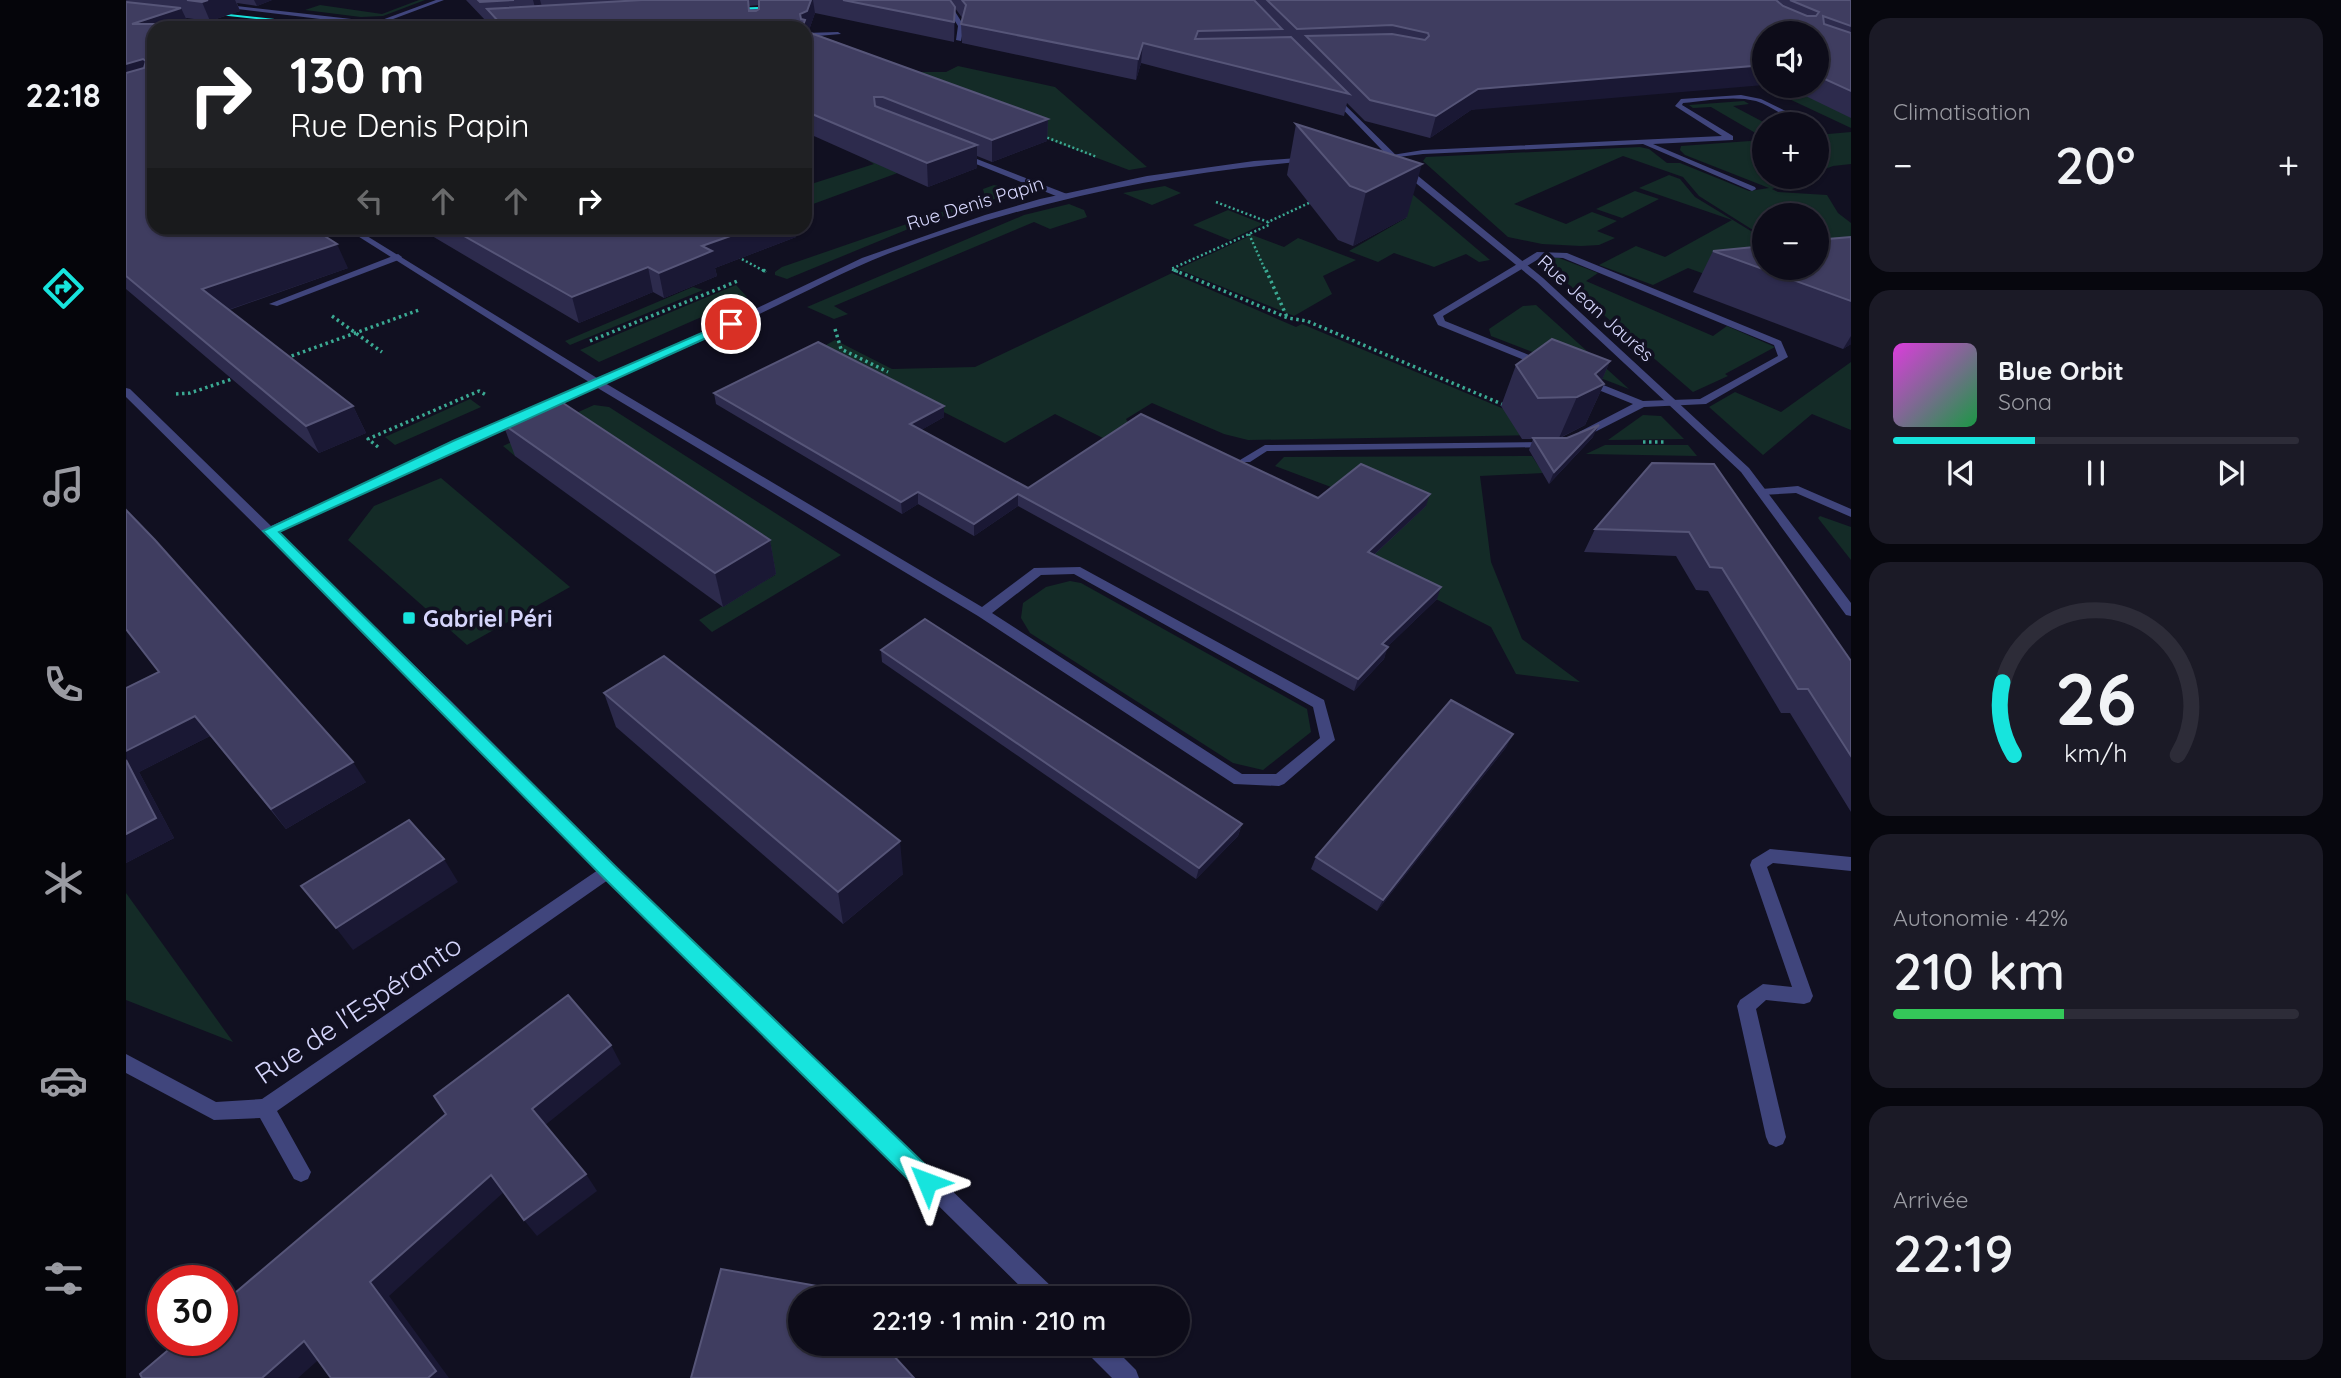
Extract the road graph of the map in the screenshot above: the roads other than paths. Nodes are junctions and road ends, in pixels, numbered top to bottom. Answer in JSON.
{"nodes":[{"id":1,"x":441,"y":0,"type":"edge"},
{"id":2,"x":945,"y":0,"type":"edge"},
{"id":3,"x":215,"y":4,"type":"dead end"},
{"id":4,"x":782,"y":8,"type":"edge"},
{"id":5,"x":755,"y":10,"type":"junction"},
{"id":6,"x":715,"y":12,"type":"edge"},
{"id":7,"x":164,"y":20,"type":"edge"},
{"id":8,"x":755,"y":20,"type":"edge"},
{"id":9,"x":172,"y":21,"type":"edge"},
{"id":10,"x":354,"y":21,"type":"edge"},
{"id":11,"x":386,"y":21,"type":"edge"},
{"id":12,"x":838,"y":34,"type":"dead end"},
{"id":13,"x":812,"y":36,"type":"edge"},
{"id":14,"x":959,"y":40,"type":"edge"},
{"id":15,"x":1328,"y":90,"type":"edge"},
{"id":16,"x":1784,"y":112,"type":"edge"},
{"id":17,"x":1642,"y":142,"type":"junction"},
{"id":18,"x":955,"y":153,"type":"edge"},
{"id":19,"x":1385,"y":157,"type":"junction"},
{"id":20,"x":1324,"y":159,"type":"edge"},
{"id":21,"x":1752,"y":189,"type":"dead end"},
{"id":22,"x":1064,"y":196,"type":"junction"},
{"id":23,"x":366,"y":235,"type":"edge"},
{"id":24,"x":398,"y":257,"type":"junction"},
{"id":25,"x":1520,"y":263,"type":"junction"},
{"id":26,"x":274,"y":304,"type":"dead end"},
{"id":27,"x":596,"y":382,"type":"junction"},
{"id":28,"x":126,"y":391,"type":"edge"},
{"id":29,"x":1675,"y":403,"type":"junction"},
{"id":30,"x":1642,"y":404,"type":"junction"},
{"id":31,"x":1246,"y":460,"type":"edge"},
{"id":32,"x":1762,"y":492,"type":"junction"},
{"id":33,"x":1851,"y":513,"type":"edge"},
{"id":34,"x":270,"y":531,"type":"junction"},
{"id":35,"x":1851,"y":612,"type":"edge"},
{"id":36,"x":983,"y":613,"type":"junction"},
{"id":37,"x":1851,"y":864,"type":"edge"},
{"id":38,"x":608,"y":871,"type":"junction"},
{"id":39,"x":126,"y":1063,"type":"edge"},
{"id":40,"x":265,"y":1108,"type":"junction"},
{"id":41,"x":1776,"y":1137,"type":"dead end"},
{"id":42,"x":301,"y":1172,"type":"dead end"},
{"id":43,"x":1035,"y":1286,"type":"edge"},
{"id":44,"x":1106,"y":1356,"type":"edge"},
{"id":45,"x":1128,"y":1378,"type":"edge"}],
"edges":[{"from":1,"to":11,"type":"street"},
{"from":2,"to":14,"type":"street"},
{"from":3,"to":10,"type":"street"},
{"from":4,"to":5,"type":"street"},
{"from":5,"to":6,"type":"street"},
{"from":5,"to":8,"type":"street"},
{"from":7,"to":9,"type":"street"},
{"from":12,"to":13,"type":"street"},
{"from":15,"to":19,"type":"street","name":"Rue Jean Jaurès"},
{"from":16,"to":17,"type":"street"},
{"from":17,"to":19,"type":"street"},
{"from":17,"to":21,"type":"street"},
{"from":18,"to":22,"type":"street"},
{"from":19,"to":25,"type":"street","name":"Rue Jean Jaurès"},
{"from":20,"to":22,"type":"street","name":"Rue Denis Papin"},
{"from":22,"to":27,"type":"street","name":"Rue Denis Papin"},
{"from":23,"to":24,"type":"street"},
{"from":24,"to":26,"type":"street"},
{"from":24,"to":27,"type":"street"},
{"from":25,"to":29,"type":"street","name":"Rue Jean Jaurès"},
{"from":25,"to":29,"type":"street"},
{"from":25,"to":30,"type":"street"},
{"from":27,"to":34,"type":"street","name":"Rue Denis Papin"},
{"from":27,"to":36,"type":"street"},
{"from":28,"to":34,"type":"street"},
{"from":29,"to":30,"type":"street"},
{"from":29,"to":32,"type":"street","name":"Rue Jean Jaurès"},
{"from":30,"to":31,"type":"street"},
{"from":32,"to":33,"type":"street"},
{"from":32,"to":35,"type":"street","name":"Rue Jean Jaurès"},
{"from":34,"to":38,"type":"street"},
{"from":36,"to":36,"type":"street"},
{"from":37,"to":41,"type":"street"},
{"from":38,"to":40,"type":"street","name":"Rue de l'Espéranto"},
{"from":38,"to":43,"type":"street"},
{"from":39,"to":40,"type":"street","name":"Rue de l'Espéranto"},
{"from":40,"to":42,"type":"street","name":"Rue de l'Espéranto"},
{"from":44,"to":45,"type":"street"}]}
